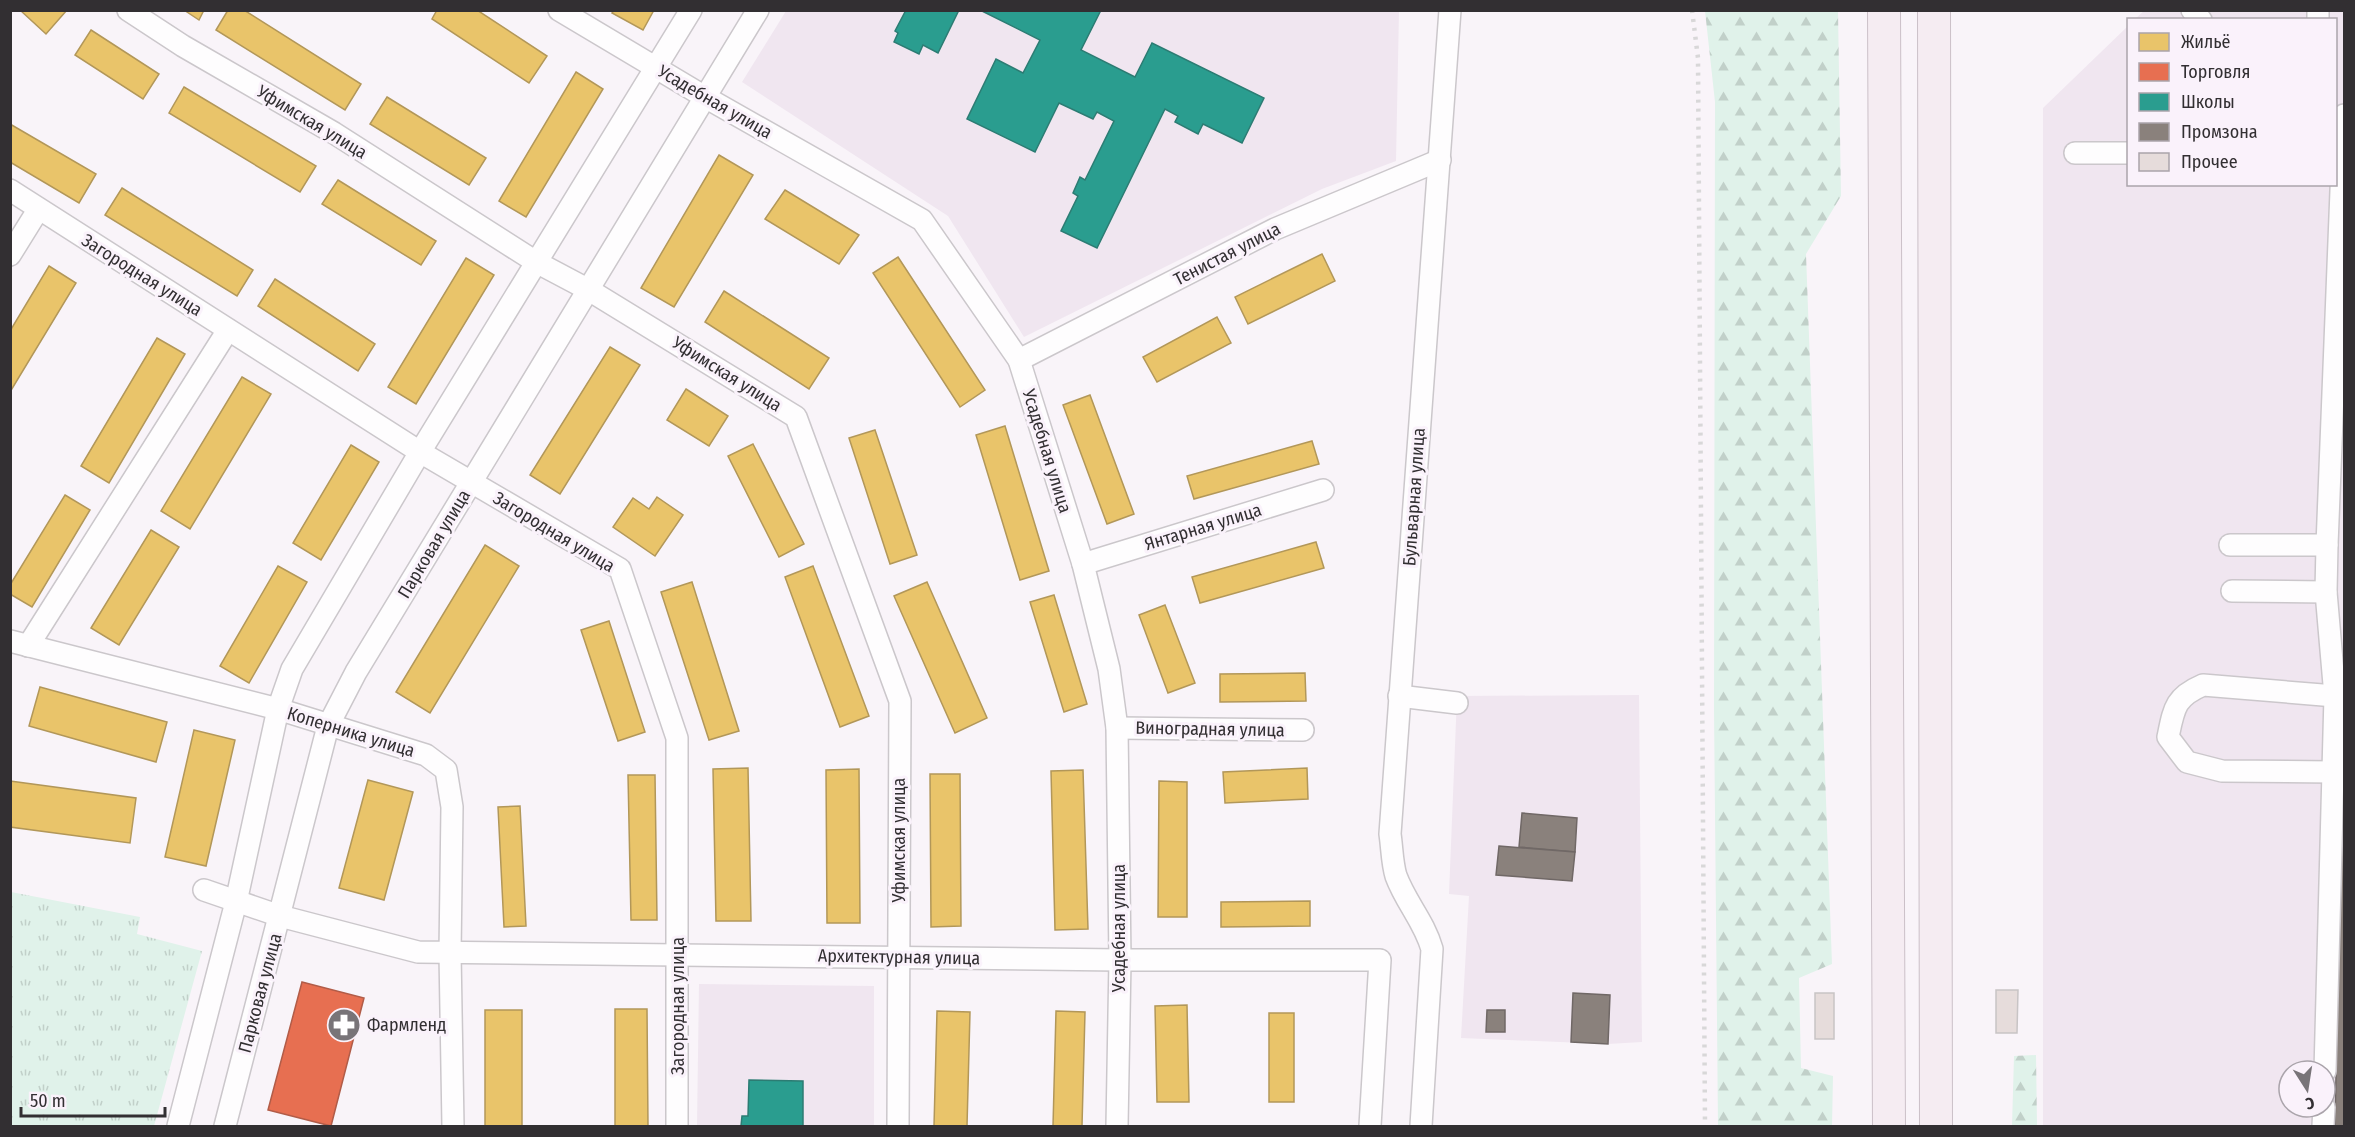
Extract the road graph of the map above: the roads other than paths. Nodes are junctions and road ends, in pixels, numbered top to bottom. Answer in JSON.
{"nodes":[{"id":1,"x":128,"y":10,"type":"edge"},
{"id":2,"x":559,"y":10,"type":"edge"},
{"id":3,"x":691,"y":10,"type":"edge"},
{"id":4,"x":758,"y":10,"type":"edge"},
{"id":5,"x":1450,"y":10,"type":"edge"},
{"id":6,"x":1884,"y":10,"type":"edge"},
{"id":7,"x":1934,"y":10,"type":"edge"},
{"id":8,"x":655,"y":68,"type":"junction"},
{"id":9,"x":705,"y":97,"type":"junction"},
{"id":10,"x":2337,"y":99,"type":"edge"},
{"id":11,"x":2344,"y":113,"type":"edge"},
{"id":12,"x":2075,"y":153,"type":"dead end"},
{"id":13,"x":2127,"y":153,"type":"edge"},
{"id":14,"x":1440,"y":160,"type":"junction"},
{"id":15,"x":10,"y":190,"type":"edge"},
{"id":16,"x":38,"y":210,"type":"junction"},
{"id":17,"x":10,"y":255,"type":"edge"},
{"id":18,"x":536,"y":262,"type":"junction"},
{"id":19,"x":589,"y":290,"type":"junction"},
{"id":20,"x":228,"y":330,"type":"junction"},
{"id":21,"x":1019,"y":360,"type":"junction"},
{"id":22,"x":420,"y":452,"type":"junction"},
{"id":23,"x":471,"y":483,"type":"junction"},
{"id":24,"x":1323,"y":490,"type":"dead end"},
{"id":25,"x":2230,"y":545,"type":"dead end"},
{"id":26,"x":2326,"y":545,"type":"junction"},
{"id":27,"x":1083,"y":564,"type":"junction"},
{"id":28,"x":2232,"y":591,"type":"dead end"},
{"id":29,"x":2326,"y":592,"type":"junction"},
{"id":30,"x":19,"y":644,"type":"edge"},
{"id":31,"x":1399,"y":696,"type":"junction"},
{"id":32,"x":2335,"y":696,"type":"junction"},
{"id":33,"x":1457,"y":703,"type":"dead end"},
{"id":34,"x":278,"y":710,"type":"junction"},
{"id":35,"x":328,"y":726,"type":"junction"},
{"id":36,"x":1117,"y":728,"type":"junction"},
{"id":37,"x":1303,"y":730,"type":"dead end"},
{"id":38,"x":2334,"y":772,"type":"junction"},
{"id":39,"x":204,"y":890,"type":"dead end"},
{"id":40,"x":236,"y":902,"type":"junction"},
{"id":41,"x":280,"y":916,"type":"junction"},
{"id":42,"x":450,"y":953,"type":"junction"},
{"id":43,"x":678,"y":956,"type":"junction"},
{"id":44,"x":899,"y":956,"type":"junction"},
{"id":45,"x":1120,"y":960,"type":"junction"},
{"id":46,"x":2325,"y":1059,"type":"edge"},
{"id":47,"x":178,"y":1126,"type":"edge"},
{"id":48,"x":225,"y":1126,"type":"edge"},
{"id":49,"x":453,"y":1126,"type":"edge"},
{"id":50,"x":677,"y":1126,"type":"edge"},
{"id":51,"x":898,"y":1126,"type":"edge"},
{"id":52,"x":1117,"y":1126,"type":"edge"},
{"id":53,"x":1370,"y":1126,"type":"edge"},
{"id":54,"x":1421,"y":1126,"type":"edge"},
{"id":55,"x":1889,"y":1126,"type":"edge"},
{"id":56,"x":1936,"y":1126,"type":"edge"}],
"edges":[{"from":1,"to":18,"type":"street","name":"Уфимская улица"},
{"from":2,"to":8,"type":"street","name":"Усадебная улица"},
{"from":3,"to":8,"type":"street"},
{"from":4,"to":9,"type":"street","name":"Парковая улица"},
{"from":5,"to":14,"type":"street","name":"Бульварная улица"},
{"from":6,"to":55,"type":"highway"},
{"from":7,"to":56,"type":"highway"},
{"from":8,"to":9,"type":"street","name":"Усадебная улица"},
{"from":8,"to":18,"type":"street"},
{"from":9,"to":19,"type":"street","name":"Парковая улица"},
{"from":9,"to":21,"type":"street","name":"Усадебная улица"},
{"from":10,"to":11,"type":"street"},
{"from":11,"to":26,"type":"street"},
{"from":12,"to":13,"type":"street"},
{"from":14,"to":21,"type":"street","name":"Тенистая улица"},
{"from":14,"to":31,"type":"street","name":"Бульварная улица"},
{"from":15,"to":16,"type":"street","name":"Загородная улица"},
{"from":16,"to":17,"type":"street"},
{"from":16,"to":20,"type":"street","name":"Загородная улица"},
{"from":18,"to":19,"type":"street","name":"Уфимская улица"},
{"from":18,"to":22,"type":"street"},
{"from":19,"to":23,"type":"street","name":"Парковая улица"},
{"from":19,"to":44,"type":"street","name":"Уфимская улица"},
{"from":20,"to":22,"type":"street","name":"Загородная улица"},
{"from":20,"to":30,"type":"street"},
{"from":21,"to":27,"type":"street","name":"Усадебная улица"},
{"from":22,"to":23,"type":"street","name":"Загородная улица"},
{"from":22,"to":34,"type":"street"},
{"from":23,"to":35,"type":"street","name":"Парковая улица"},
{"from":23,"to":43,"type":"street","name":"Загородная улица"},
{"from":24,"to":27,"type":"street","name":"Янтарная улица"},
{"from":25,"to":26,"type":"street"},
{"from":26,"to":29,"type":"street"},
{"from":27,"to":36,"type":"street","name":"Усадебная улица"},
{"from":28,"to":29,"type":"street"},
{"from":29,"to":32,"type":"street"},
{"from":30,"to":34,"type":"street","name":"Коперника улица"},
{"from":31,"to":33,"type":"street"},
{"from":31,"to":54,"type":"street","name":"Бульварная улица"},
{"from":32,"to":38,"type":"street"},
{"from":32,"to":38,"type":"street"},
{"from":34,"to":35,"type":"street","name":"Коперника улица"},
{"from":34,"to":40,"type":"street"},
{"from":35,"to":41,"type":"street","name":"Парковая улица"},
{"from":35,"to":42,"type":"street","name":"Коперника улица"},
{"from":36,"to":37,"type":"street","name":"Виноградная улица"},
{"from":36,"to":45,"type":"street","name":"Усадебная улица"},
{"from":38,"to":46,"type":"street"},
{"from":39,"to":40,"type":"street","name":"Архитектурная улица"},
{"from":40,"to":41,"type":"street","name":"Архитектурная улица"},
{"from":40,"to":47,"type":"street"},
{"from":41,"to":42,"type":"street","name":"Архитектурная улица"},
{"from":41,"to":48,"type":"street","name":"Парковая улица"},
{"from":42,"to":43,"type":"street","name":"Архитектурная улица"},
{"from":42,"to":49,"type":"street","name":"Коперника улица"},
{"from":43,"to":44,"type":"street","name":"Архитектурная улица"},
{"from":43,"to":50,"type":"street","name":"Загородная улица"},
{"from":44,"to":45,"type":"street","name":"Архитектурная улица"},
{"from":44,"to":51,"type":"street","name":"Уфимская улица"},
{"from":45,"to":52,"type":"street","name":"Усадебная улица"},
{"from":45,"to":53,"type":"street","name":"Архитектурная улица"}]}
